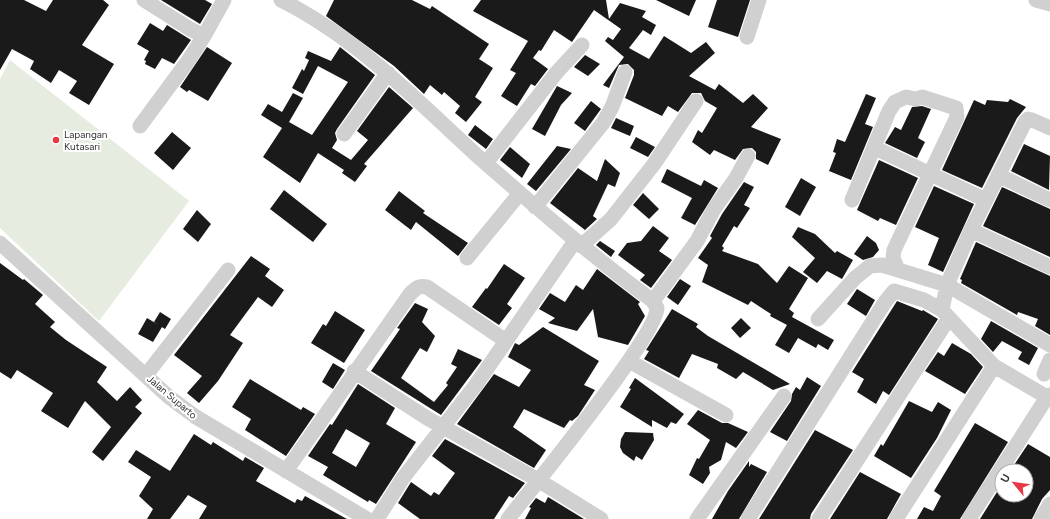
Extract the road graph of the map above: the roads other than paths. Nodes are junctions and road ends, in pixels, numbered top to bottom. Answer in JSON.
{"nodes":[{"id":1,"x":144,"y":0,"type":"edge"},
{"id":2,"x":224,"y":0,"type":"edge"},
{"id":3,"x":281,"y":0,"type":"edge"},
{"id":4,"x":759,"y":0,"type":"edge"},
{"id":5,"x":1036,"y":0,"type":"edge"},
{"id":6,"x":1050,"y":4,"type":"edge"},
{"id":7,"x":204,"y":36,"type":"junction"},
{"id":8,"x":747,"y":37,"type":"dead end"},
{"id":9,"x":582,"y":44,"type":"dead end"},
{"id":10,"x":625,"y":72,"type":"dead end"},
{"id":11,"x":388,"y":73,"type":"junction"},
{"id":12,"x":696,"y":101,"type":"dead end"},
{"id":13,"x":140,"y":126,"type":"dead end"},
{"id":14,"x":1050,"y":128,"type":"edge"},
{"id":15,"x":344,"y":134,"type":"dead end"},
{"id":16,"x":875,"y":148,"type":"junction"},
{"id":17,"x":748,"y":156,"type":"dead end"},
{"id":18,"x":486,"y":163,"type":"junction"},
{"id":19,"x":930,"y":173,"type":"junction"},
{"id":20,"x":998,"y":175,"type":"junction"},
{"id":21,"x":520,"y":193,"type":"junction"},
{"id":22,"x":852,"y":200,"type":"dead end"},
{"id":23,"x":986,"y":200,"type":"junction"},
{"id":24,"x":1050,"y":200,"type":"edge"},
{"id":25,"x":535,"y":207,"type":"junction"},
{"id":26,"x":971,"y":230,"type":"junction"},
{"id":27,"x":0,"y":243,"type":"edge"},
{"id":28,"x":578,"y":244,"type":"junction"},
{"id":29,"x":467,"y":258,"type":"dead end"},
{"id":30,"x":1050,"y":267,"type":"edge"},
{"id":31,"x":228,"y":270,"type":"dead end"},
{"id":32,"x":898,"y":270,"type":"junction"},
{"id":33,"x":946,"y":285,"type":"junction"},
{"id":34,"x":653,"y":302,"type":"junction"},
{"id":35,"x":945,"y":314,"type":"junction"},
{"id":36,"x":818,"y":319,"type":"dead end"},
{"id":37,"x":506,"y":341,"type":"junction"},
{"id":38,"x":1050,"y":345,"type":"edge"},
{"id":39,"x":629,"y":361,"type":"junction"},
{"id":40,"x":994,"y":366,"type":"junction"},
{"id":41,"x":354,"y":371,"type":"junction"},
{"id":42,"x":146,"y":375,"type":"junction"},
{"id":43,"x":784,"y":396,"type":"dead end"},
{"id":44,"x":1048,"y":396,"type":"edge"},
{"id":45,"x":726,"y":415,"type":"dead end"},
{"id":46,"x":443,"y":427,"type":"junction"},
{"id":47,"x":286,"y":471,"type":"junction"},
{"id":48,"x":538,"y":480,"type":"junction"},
{"id":49,"x":1050,"y":504,"type":"edge"},
{"id":50,"x":367,"y":519,"type":"edge"},
{"id":51,"x":377,"y":519,"type":"edge"},
{"id":52,"x":508,"y":519,"type":"edge"},
{"id":53,"x":601,"y":519,"type":"edge"},
{"id":54,"x":697,"y":519,"type":"edge"},
{"id":55,"x":748,"y":519,"type":"edge"},
{"id":56,"x":819,"y":519,"type":"edge"},
{"id":57,"x":896,"y":519,"type":"edge"},
{"id":58,"x":969,"y":519,"type":"edge"},
{"id":59,"x":1040,"y":519,"type":"edge"}],
"edges":[{"from":1,"to":7,"type":"street"},
{"from":2,"to":7,"type":"street"},
{"from":3,"to":11,"type":"street"},
{"from":4,"to":8,"type":"street"},
{"from":5,"to":6,"type":"street"},
{"from":7,"to":13,"type":"street"},
{"from":9,"to":18,"type":"street"},
{"from":10,"to":25,"type":"street"},
{"from":11,"to":15,"type":"street"},
{"from":11,"to":18,"type":"street"},
{"from":12,"to":28,"type":"street"},
{"from":14,"to":20,"type":"street"},
{"from":16,"to":19,"type":"street"},
{"from":16,"to":19,"type":"street"},
{"from":16,"to":22,"type":"street"},
{"from":17,"to":34,"type":"street"},
{"from":18,"to":21,"type":"street"},
{"from":19,"to":23,"type":"street"},
{"from":19,"to":32,"type":"street"},
{"from":20,"to":23,"type":"street"},
{"from":20,"to":24,"type":"street"},
{"from":21,"to":25,"type":"street"},
{"from":21,"to":29,"type":"street"},
{"from":23,"to":26,"type":"street"},
{"from":25,"to":28,"type":"street"},
{"from":26,"to":30,"type":"street"},
{"from":26,"to":33,"type":"street"},
{"from":27,"to":42,"type":"street","name":"Jalan Suparto"},
{"from":28,"to":34,"type":"street"},
{"from":28,"to":37,"type":"street"},
{"from":31,"to":42,"type":"street"},
{"from":32,"to":33,"type":"street"},
{"from":32,"to":36,"type":"street"},
{"from":33,"to":35,"type":"street"},
{"from":33,"to":38,"type":"street"},
{"from":34,"to":39,"type":"street"},
{"from":35,"to":40,"type":"street"},
{"from":35,"to":55,"type":"street"},
{"from":35,"to":56,"type":"street"},
{"from":37,"to":41,"type":"street"},
{"from":37,"to":46,"type":"street"},
{"from":39,"to":45,"type":"street"},
{"from":39,"to":48,"type":"street"},
{"from":40,"to":44,"type":"street"},
{"from":40,"to":57,"type":"street"},
{"from":41,"to":46,"type":"street"},
{"from":41,"to":47,"type":"street"},
{"from":42,"to":47,"type":"street","name":"Jalan Suparto"},
{"from":43,"to":54,"type":"street"},
{"from":44,"to":58,"type":"street"},
{"from":46,"to":48,"type":"street"},
{"from":46,"to":51,"type":"street"},
{"from":47,"to":50,"type":"street","name":"Jalan Suparto"},
{"from":48,"to":52,"type":"street"},
{"from":48,"to":53,"type":"street"},
{"from":49,"to":59,"type":"street"}]}
